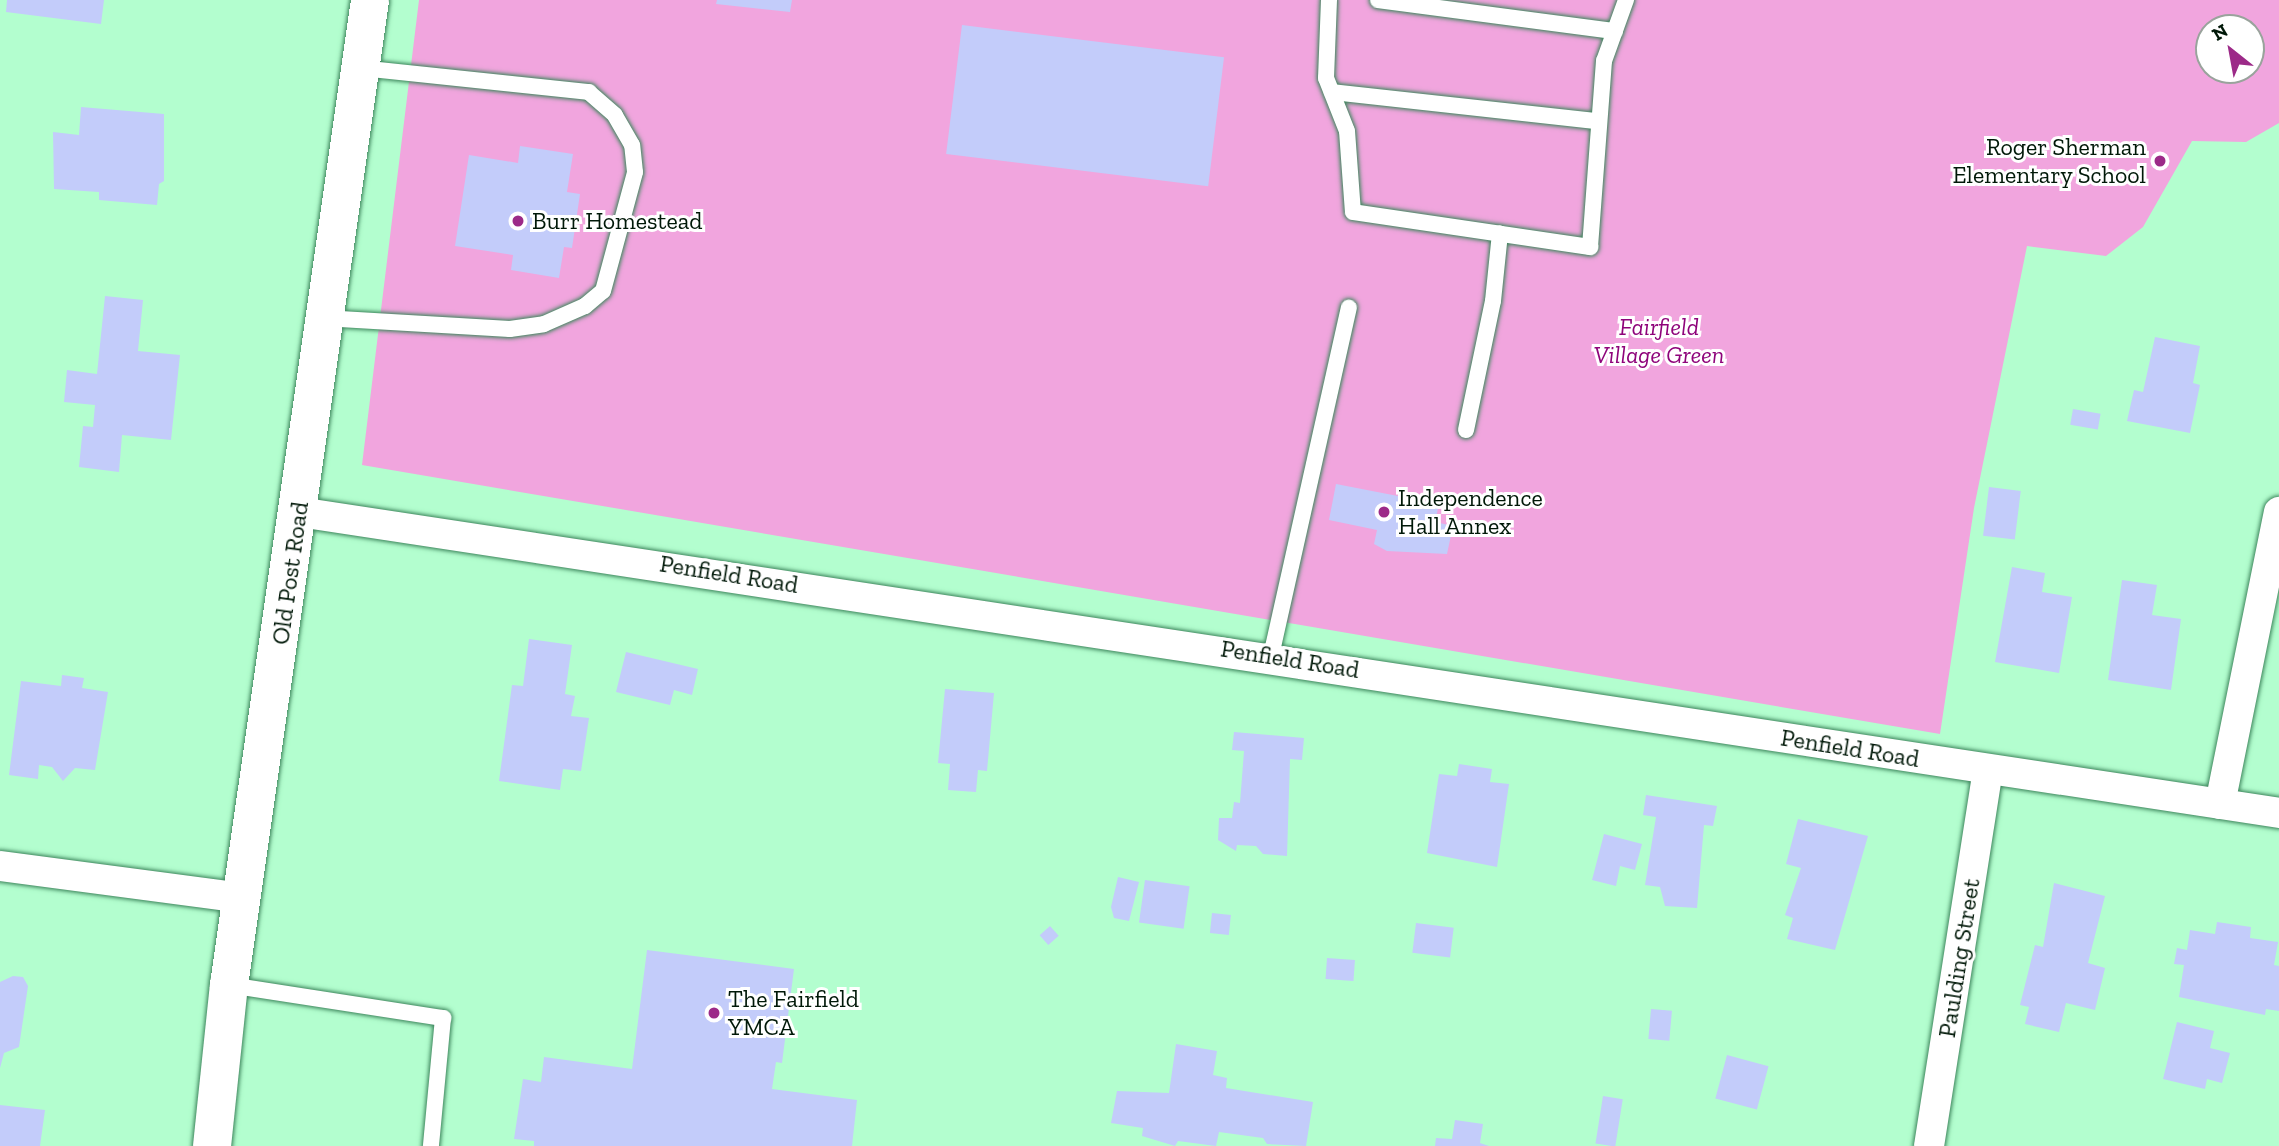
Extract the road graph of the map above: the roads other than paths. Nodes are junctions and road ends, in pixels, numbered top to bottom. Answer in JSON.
{"nodes":[{"id":1,"x":369,"y":0,"type":"edge"},
{"id":2,"x":1329,"y":0,"type":"edge"},
{"id":3,"x":1378,"y":0,"type":"edge"},
{"id":4,"x":1626,"y":0,"type":"edge"},
{"id":5,"x":1615,"y":31,"type":"junction"},
{"id":6,"x":360,"y":68,"type":"junction"},
{"id":7,"x":1332,"y":92,"type":"junction"},
{"id":8,"x":1596,"y":121,"type":"junction"},
{"id":9,"x":1500,"y":233,"type":"junction"},
{"id":10,"x":1349,"y":308,"type":"dead end"},
{"id":11,"x":323,"y":318,"type":"junction"},
{"id":12,"x":1466,"y":430,"type":"dead end"},
{"id":13,"x":299,"y":512,"type":"junction"},
{"id":14,"x":2279,"y":512,"type":"edge"},
{"id":15,"x":1270,"y":656,"type":"junction"},
{"id":16,"x":1988,"y":770,"type":"junction"},
{"id":17,"x":2220,"y":804,"type":"junction"},
{"id":18,"x":2279,"y":813,"type":"edge"},
{"id":19,"x":0,"y":866,"type":"edge"},
{"id":20,"x":242,"y":898,"type":"junction"},
{"id":21,"x":229,"y":985,"type":"junction"},
{"id":22,"x":212,"y":1146,"type":"edge"},
{"id":23,"x":431,"y":1146,"type":"edge"},
{"id":24,"x":1929,"y":1146,"type":"edge"}],
"edges":[{"from":1,"to":6,"type":"street","name":"Old Post Road"},
{"from":2,"to":7,"type":"lane"},
{"from":3,"to":5,"type":"lane"},
{"from":4,"to":5,"type":"lane"},
{"from":5,"to":8,"type":"lane"},
{"from":6,"to":11,"type":"street","name":"Old Post Road"},
{"from":6,"to":11,"type":"lane"},
{"from":7,"to":8,"type":"lane"},
{"from":7,"to":9,"type":"lane"},
{"from":8,"to":9,"type":"lane"},
{"from":9,"to":12,"type":"lane"},
{"from":10,"to":15,"type":"lane"},
{"from":11,"to":13,"type":"street","name":"Old Post Road"},
{"from":13,"to":15,"type":"street","name":"Penfield Road"},
{"from":13,"to":20,"type":"street","name":"Old Post Road"},
{"from":14,"to":17,"type":"street"},
{"from":15,"to":16,"type":"street","name":"Penfield Road"},
{"from":16,"to":17,"type":"street","name":"Penfield Road"},
{"from":16,"to":24,"type":"street","name":"Paulding Street"},
{"from":17,"to":18,"type":"street","name":"Penfield Road"},
{"from":19,"to":20,"type":"street"},
{"from":20,"to":21,"type":"street","name":"Old Post Road"},
{"from":21,"to":22,"type":"street","name":"Old Post Road"},
{"from":21,"to":23,"type":"lane"}]}
